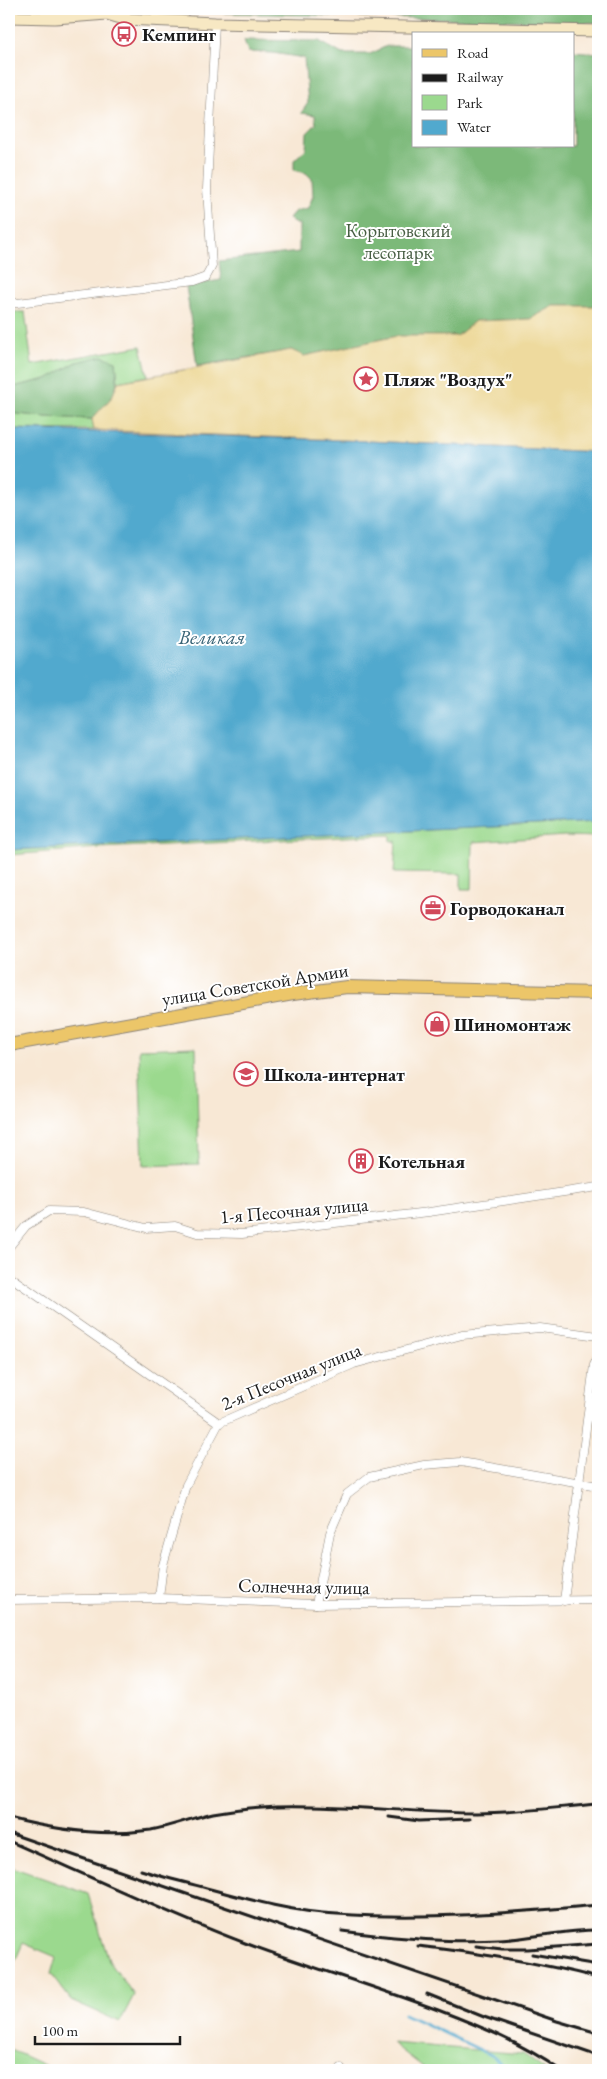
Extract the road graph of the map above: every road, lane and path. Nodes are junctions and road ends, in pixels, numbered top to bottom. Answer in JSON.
{"nodes":[{"id":1,"x":106,"y":11,"type":"edge"},
{"id":2,"x":9,"y":17,"type":"edge"},
{"id":3,"x":215,"y":23,"type":"junction"},
{"id":4,"x":598,"y":31,"type":"edge"},
{"id":5,"x":9,"y":304,"type":"edge"},
{"id":6,"x":598,"y":993,"type":"edge"},
{"id":7,"x":9,"y":1045,"type":"edge"},
{"id":8,"x":598,"y":1187,"type":"edge"},
{"id":9,"x":9,"y":1247,"type":"edge"},
{"id":10,"x":9,"y":1276,"type":"edge"},
{"id":11,"x":598,"y":1336,"type":"edge"},
{"id":12,"x":598,"y":1356,"type":"edge"},
{"id":13,"x":219,"y":1423,"type":"junction"},
{"id":14,"x":578,"y":1482,"type":"junction"},
{"id":15,"x":598,"y":1486,"type":"edge"},
{"id":16,"x":159,"y":1598,"type":"junction"},
{"id":17,"x":9,"y":1600,"type":"edge"},
{"id":18,"x":598,"y":1600,"type":"edge"},
{"id":19,"x":564,"y":1601,"type":"junction"},
{"id":20,"x":316,"y":1604,"type":"junction"}],
"edges":[{"from":1,"to":2,"type":"street"},
{"from":1,"to":3,"type":"street"},
{"from":3,"to":4,"type":"street"},
{"from":3,"to":5,"type":"street"},
{"from":6,"to":7,"type":"main road","name":"улица Советской Армии"},
{"from":8,"to":9,"type":"street","name":"1-я Песочная улица"},
{"from":10,"to":13,"type":"street","name":"2-я Песочная улица"},
{"from":11,"to":13,"type":"street","name":"2-я Песочная улица"},
{"from":12,"to":14,"type":"street"},
{"from":13,"to":16,"type":"street"},
{"from":14,"to":15,"type":"street"},
{"from":14,"to":19,"type":"street"},
{"from":14,"to":20,"type":"street"},
{"from":16,"to":17,"type":"street","name":"Солнечная улица"},
{"from":16,"to":20,"type":"street","name":"Солнечная улица"},
{"from":18,"to":19,"type":"street","name":"Солнечная улица"},
{"from":19,"to":20,"type":"street","name":"Солнечная улица"}]}
